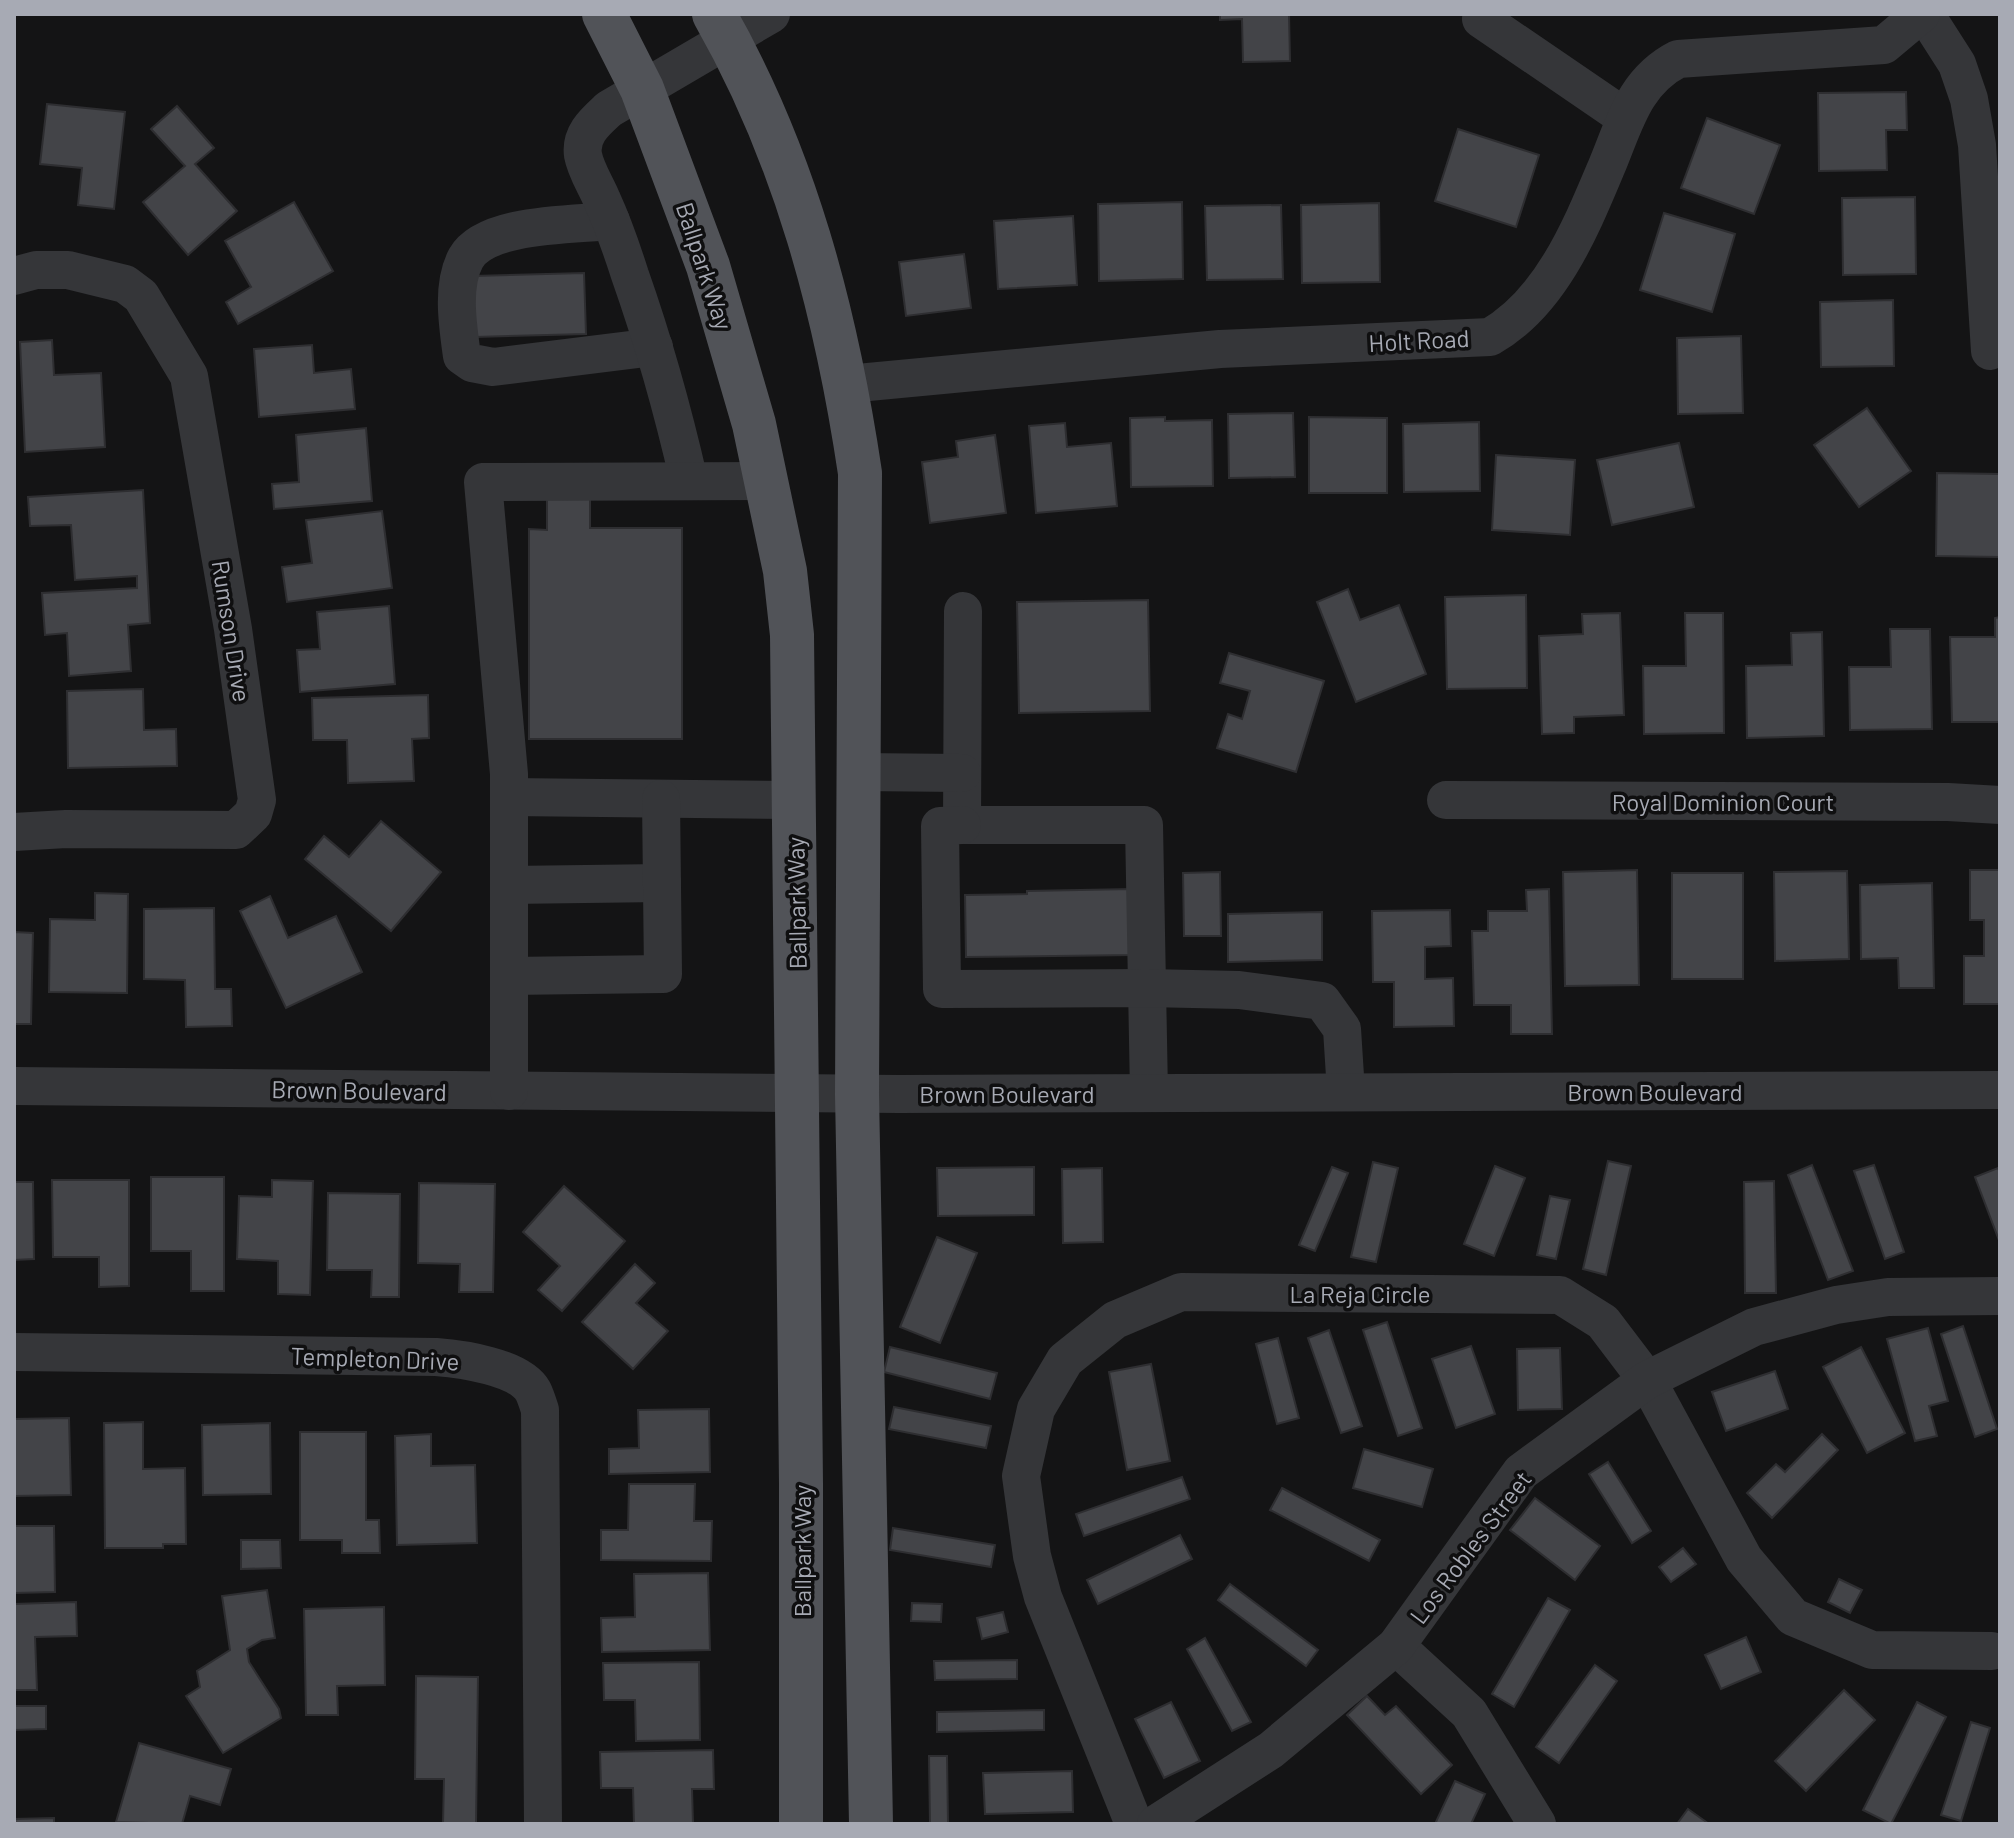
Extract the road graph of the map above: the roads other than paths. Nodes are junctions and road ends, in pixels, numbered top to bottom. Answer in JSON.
{"nodes":[{"id":1,"x":604,"y":14,"type":"edge"},
{"id":2,"x":771,"y":14,"type":"edge"},
{"id":3,"x":1923,"y":14,"type":"edge"},
{"id":4,"x":1481,"y":19,"type":"dead end"},
{"id":5,"x":721,"y":26,"type":"edge"},
{"id":6,"x":642,"y":89,"type":"junction"},
{"id":7,"x":1626,"y":118,"type":"junction"},
{"id":8,"x":611,"y":221,"type":"junction"},
{"id":9,"x":14,"y":276,"type":"edge"},
{"id":10,"x":654,"y":347,"type":"junction"},
{"id":11,"x":1990,"y":351,"type":"dead end"},
{"id":12,"x":847,"y":384,"type":"junction"},
{"id":13,"x":689,"y":481,"type":"junction"},
{"id":14,"x":766,"y":481,"type":"junction"},
{"id":15,"x":963,"y":611,"type":"dead end"},
{"id":16,"x":858,"y":772,"type":"junction"},
{"id":17,"x":962,"y":773,"type":"junction"},
{"id":18,"x":509,"y":785,"type":"junction"},
{"id":19,"x":661,"y":799,"type":"junction"},
{"id":20,"x":795,"y":800,"type":"junction"},
{"id":21,"x":1446,"y":800,"type":"dead end"},
{"id":22,"x":2000,"y":805,"type":"edge"},
{"id":23,"x":962,"y":825,"type":"junction"},
{"id":24,"x":14,"y":832,"type":"edge"},
{"id":25,"x":662,"y":883,"type":"junction"},
{"id":26,"x":509,"y":885,"type":"junction"},
{"id":27,"x":509,"y":976,"type":"junction"},
{"id":28,"x":1147,"y":988,"type":"junction"},
{"id":29,"x":14,"y":1086,"type":"edge"},
{"id":30,"x":2000,"y":1090,"type":"edge"},
{"id":31,"x":509,"y":1091,"type":"junction"},
{"id":32,"x":1346,"y":1092,"type":"junction"},
{"id":33,"x":1149,"y":1093,"type":"junction"},
{"id":34,"x":798,"y":1094,"type":"junction"},
{"id":35,"x":857,"y":1094,"type":"junction"},
{"id":36,"x":2000,"y":1296,"type":"edge"},
{"id":37,"x":14,"y":1352,"type":"edge"},
{"id":38,"x":1647,"y":1380,"type":"junction"},
{"id":39,"x":1396,"y":1646,"type":"junction"},
{"id":40,"x":1992,"y":1651,"type":"dead end"},
{"id":41,"x":543,"y":1824,"type":"edge"},
{"id":42,"x":801,"y":1824,"type":"edge"},
{"id":43,"x":871,"y":1824,"type":"edge"},
{"id":44,"x":1134,"y":1824,"type":"edge"},
{"id":45,"x":1156,"y":1824,"type":"edge"},
{"id":46,"x":1537,"y":1824,"type":"edge"}],
"edges":[{"from":1,"to":6,"type":"main road","name":"Ballpark Way"},
{"from":2,"to":5,"type":"street"},
{"from":3,"to":7,"type":"street","name":"Holt Road"},
{"from":3,"to":11,"type":"street"},
{"from":4,"to":7,"type":"street"},
{"from":5,"to":6,"type":"street"},
{"from":5,"to":12,"type":"main road"},
{"from":6,"to":8,"type":"street"},
{"from":6,"to":14,"type":"main road","name":"Ballpark Way"},
{"from":7,"to":12,"type":"street","name":"Holt Road"},
{"from":8,"to":10,"type":"street"},
{"from":8,"to":10,"type":"street"},
{"from":9,"to":24,"type":"street","name":"Rumson Drive"},
{"from":10,"to":13,"type":"street"},
{"from":12,"to":16,"type":"main road"},
{"from":13,"to":14,"type":"street"},
{"from":13,"to":18,"type":"street"},
{"from":14,"to":20,"type":"main road","name":"Ballpark Way"},
{"from":15,"to":17,"type":"street"},
{"from":16,"to":17,"type":"street"},
{"from":16,"to":35,"type":"main road"},
{"from":17,"to":23,"type":"street"},
{"from":18,"to":19,"type":"street"},
{"from":18,"to":26,"type":"street"},
{"from":19,"to":20,"type":"street"},
{"from":19,"to":25,"type":"street"},
{"from":20,"to":34,"type":"main road","name":"Ballpark Way"},
{"from":21,"to":22,"type":"street","name":"Royal Dominion Court"},
{"from":23,"to":28,"type":"street"},
{"from":23,"to":28,"type":"street"},
{"from":25,"to":26,"type":"street"},
{"from":25,"to":27,"type":"street"},
{"from":26,"to":27,"type":"street"},
{"from":27,"to":31,"type":"street"},
{"from":28,"to":32,"type":"street"},
{"from":28,"to":33,"type":"street"},
{"from":29,"to":31,"type":"street","name":"Brown Boulevard"},
{"from":30,"to":32,"type":"street","name":"Brown Boulevard"},
{"from":31,"to":34,"type":"street","name":"Brown Boulevard"},
{"from":32,"to":33,"type":"street","name":"Brown Boulevard"},
{"from":33,"to":35,"type":"street","name":"Brown Boulevard"},
{"from":34,"to":35,"type":"street","name":"Brown Boulevard"},
{"from":34,"to":42,"type":"main road","name":"Ballpark Way"},
{"from":35,"to":43,"type":"main road"},
{"from":36,"to":38,"type":"street","name":"Los Robles Street"},
{"from":37,"to":41,"type":"street","name":"Templeton Drive"},
{"from":38,"to":39,"type":"street","name":"Los Robles Street"},
{"from":38,"to":40,"type":"street","name":"La Reja Circle"},
{"from":38,"to":44,"type":"street","name":"La Reja Circle"},
{"from":39,"to":45,"type":"street","name":"Los Robles Street"},
{"from":39,"to":46,"type":"street"}]}
